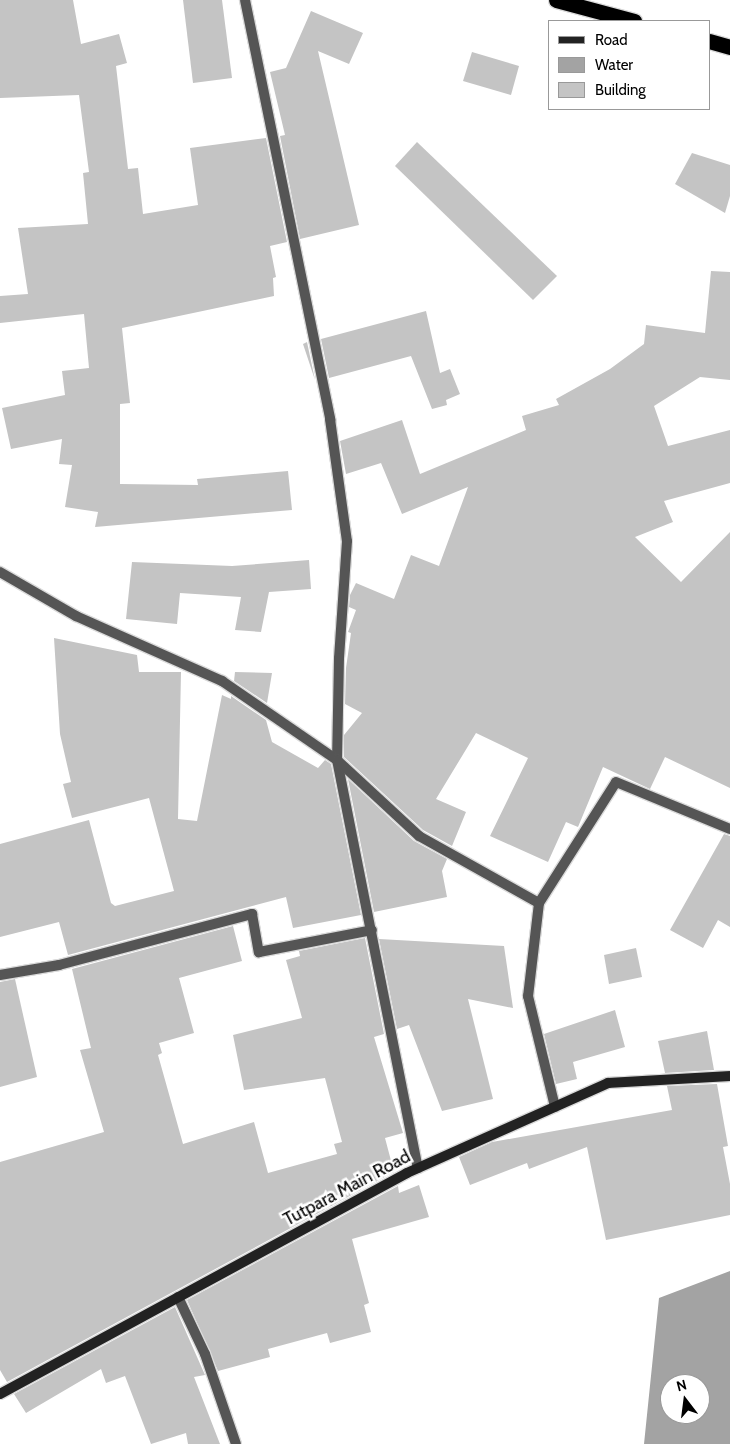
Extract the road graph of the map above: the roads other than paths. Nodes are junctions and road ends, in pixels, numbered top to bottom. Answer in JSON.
{"nodes":[{"id":1,"x":245,"y":0,"type":"edge"},
{"id":2,"x":556,"y":0,"type":"edge"},
{"id":3,"x":630,"y":20,"type":"edge"},
{"id":4,"x":710,"y":42,"type":"edge"},
{"id":5,"x":730,"y":47,"type":"edge"},
{"id":6,"x":0,"y":572,"type":"edge"},
{"id":7,"x":337,"y":760,"type":"junction"},
{"id":8,"x":730,"y":829,"type":"edge"},
{"id":9,"x":539,"y":903,"type":"junction"},
{"id":10,"x":372,"y":930,"type":"junction"},
{"id":11,"x":0,"y":975,"type":"edge"},
{"id":12,"x":730,"y":1076,"type":"edge"},
{"id":13,"x":555,"y":1106,"type":"junction"},
{"id":14,"x":418,"y":1168,"type":"junction"},
{"id":15,"x":178,"y":1297,"type":"junction"},
{"id":16,"x":0,"y":1394,"type":"edge"},
{"id":17,"x":236,"y":1444,"type":"edge"}],
"edges":[{"from":1,"to":7,"type":"street"},
{"from":2,"to":3,"type":"highway"},
{"from":4,"to":5,"type":"highway"},
{"from":6,"to":7,"type":"street"},
{"from":7,"to":9,"type":"street"},
{"from":7,"to":10,"type":"street"},
{"from":8,"to":9,"type":"street"},
{"from":9,"to":13,"type":"street"},
{"from":10,"to":11,"type":"street"},
{"from":10,"to":14,"type":"street"},
{"from":12,"to":13,"type":"street","name":"Tutpara Main Road"},
{"from":13,"to":14,"type":"street","name":"Tutpara Main Road"},
{"from":14,"to":15,"type":"street","name":"Tutpara Main Road"},
{"from":15,"to":16,"type":"street","name":"Tutpara Main Road"},
{"from":15,"to":17,"type":"street"}]}
